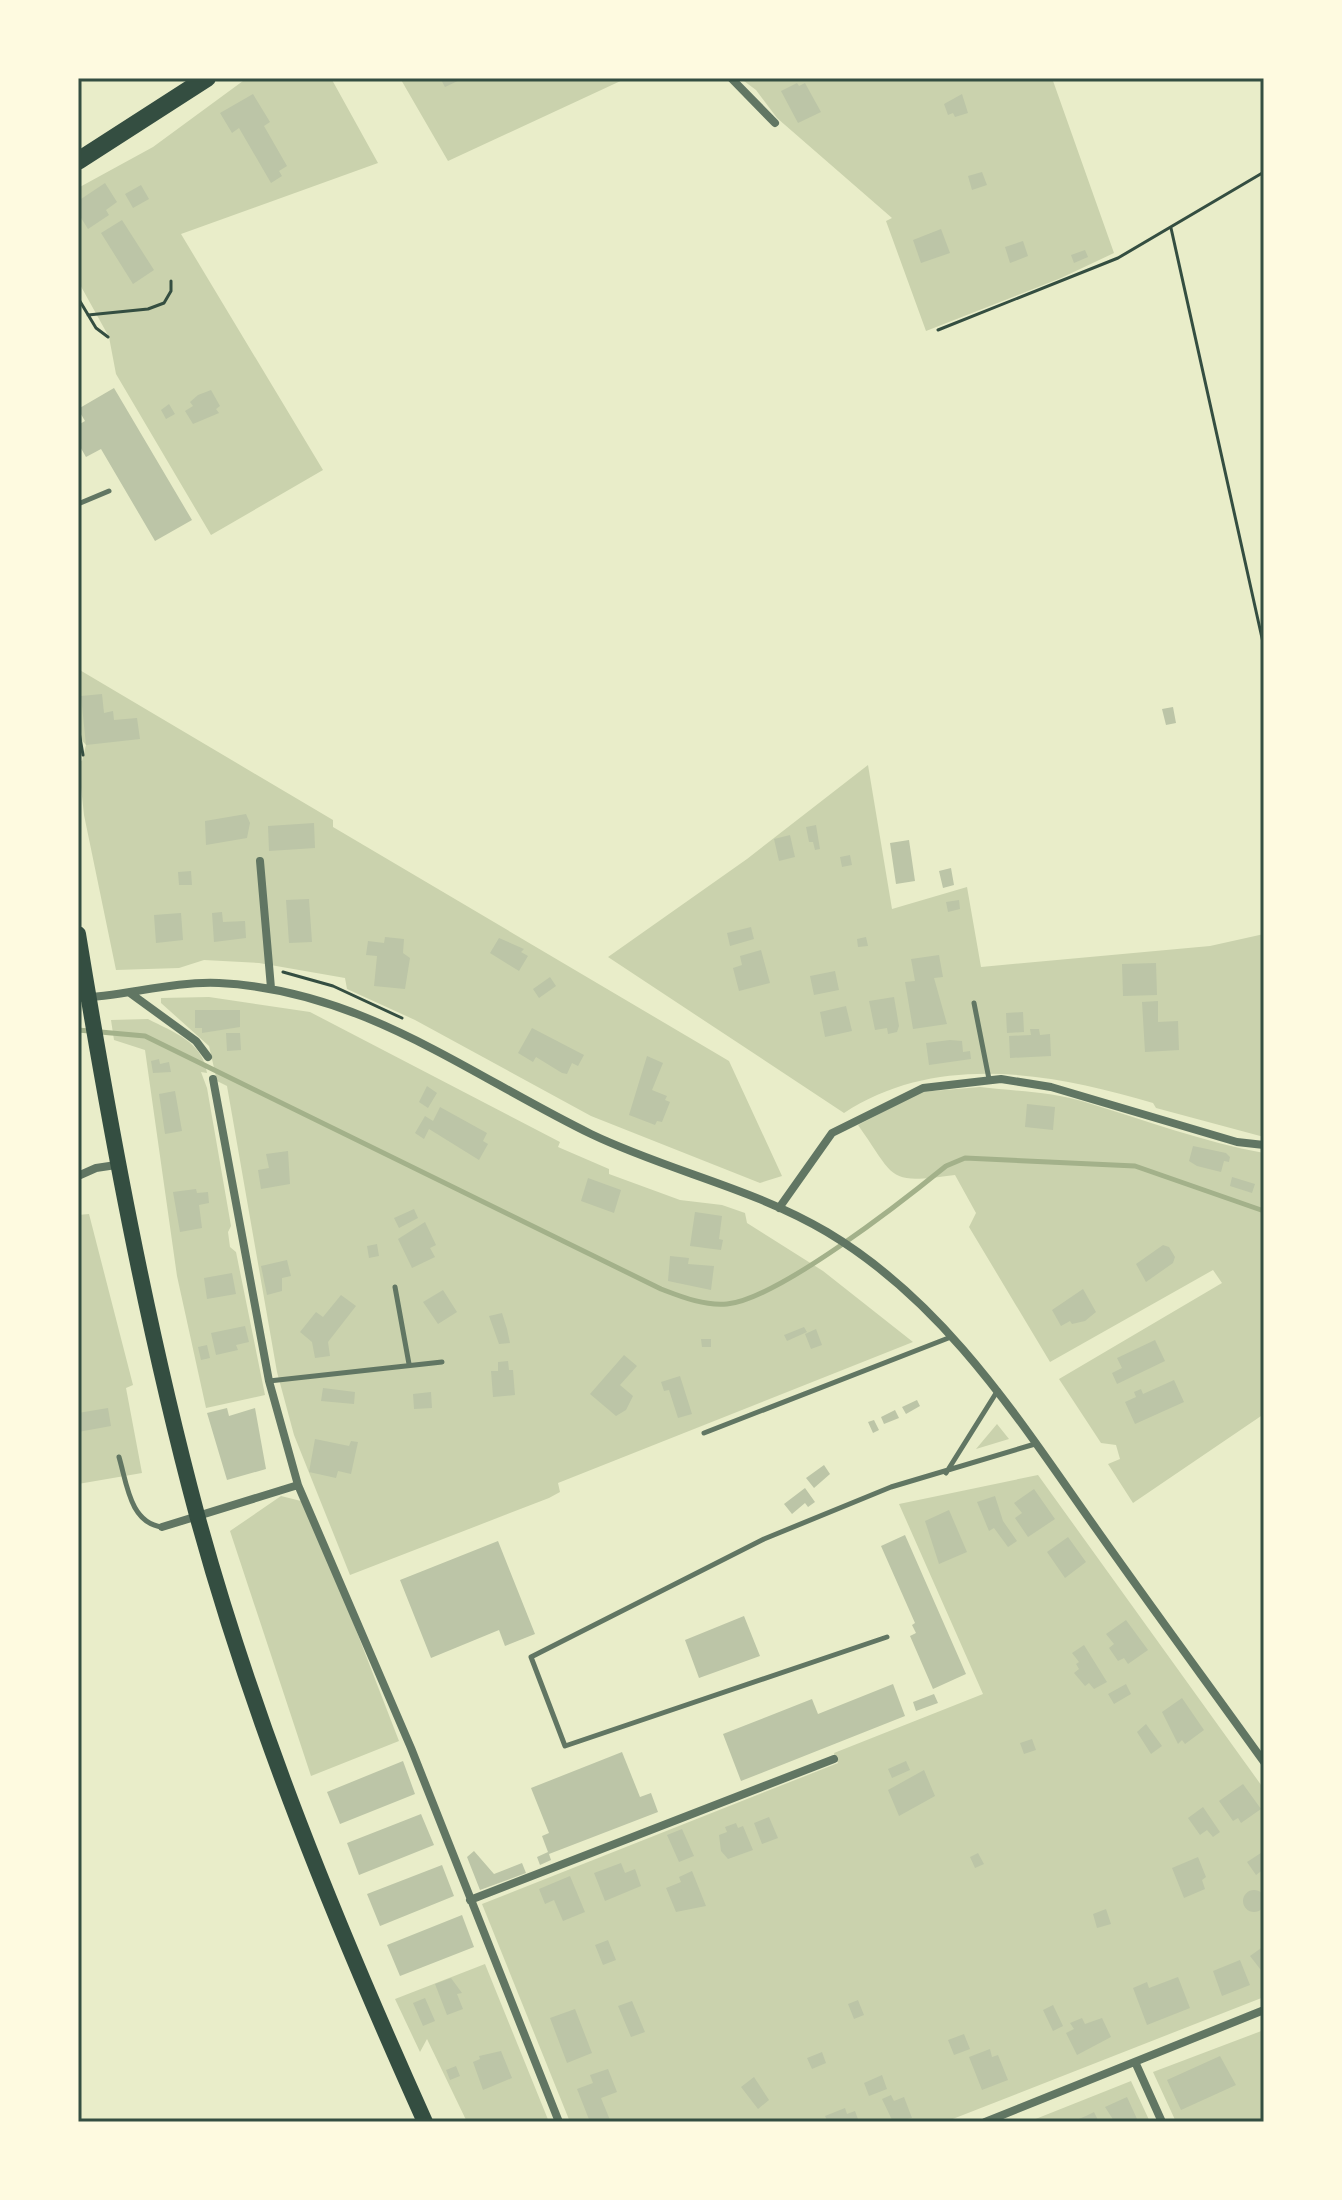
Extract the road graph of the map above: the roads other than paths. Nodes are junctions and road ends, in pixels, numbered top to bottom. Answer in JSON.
{"nodes":[{"id":1,"x":207,"y":78,"type":"edge"},
{"id":2,"x":731,"y":78,"type":"edge"},
{"id":3,"x":775,"y":123,"type":"dead end"},
{"id":4,"x":78,"y":161,"type":"edge"},
{"id":5,"x":109,"y":491,"type":"dead end"},
{"id":6,"x":78,"y":504,"type":"edge"},
{"id":7,"x":260,"y":861,"type":"dead end"},
{"id":8,"x":78,"y":934,"type":"edge"},
{"id":9,"x":271,"y":988,"type":"junction"},
{"id":10,"x":130,"y":993,"type":"junction"},
{"id":11,"x":78,"y":998,"type":"edge"},
{"id":12,"x":974,"y":1003,"type":"dead end"},
{"id":13,"x":208,"y":1057,"type":"dead end"},
{"id":14,"x":213,"y":1079,"type":"dead end"},
{"id":15,"x":989,"y":1080,"type":"junction"},
{"id":16,"x":1264,"y":1145,"type":"edge"},
{"id":17,"x":116,"y":1165,"type":"junction"},
{"id":18,"x":78,"y":1176,"type":"edge"},
{"id":19,"x":779,"y":1208,"type":"junction"},
{"id":20,"x":395,"y":1287,"type":"dead end"},
{"id":21,"x":952,"y":1337,"type":"junction"},
{"id":22,"x":442,"y":1362,"type":"dead end"},
{"id":23,"x":409,"y":1364,"type":"junction"},
{"id":24,"x":269,"y":1381,"type":"junction"},
{"id":25,"x":998,"y":1389,"type":"junction"},
{"id":26,"x":704,"y":1433,"type":"dead end"},
{"id":27,"x":1036,"y":1444,"type":"junction"},
{"id":28,"x":119,"y":1457,"type":"dead end"},
{"id":29,"x":945,"y":1474,"type":"junction"},
{"id":30,"x":298,"y":1485,"type":"junction"},
{"id":31,"x":198,"y":1516,"type":"junction"},
{"id":32,"x":162,"y":1527,"type":"joint"},
{"id":33,"x":887,"y":1637,"type":"dead end"},
{"id":34,"x":834,"y":1759,"type":"dead end"},
{"id":35,"x":1264,"y":1762,"type":"edge"},
{"id":36,"x":470,"y":1900,"type":"junction"},
{"id":37,"x":1264,"y":2010,"type":"edge"},
{"id":38,"x":1136,"y":2064,"type":"junction"},
{"id":39,"x":425,"y":2122,"type":"edge"},
{"id":40,"x":559,"y":2122,"type":"edge"},
{"id":41,"x":985,"y":2122,"type":"edge"},
{"id":42,"x":1162,"y":2122,"type":"edge"}],
"edges":[{"from":1,"to":4,"type":"main road"},
{"from":2,"to":3,"type":"street"},
{"from":5,"to":6,"type":"lane"},
{"from":7,"to":9,"type":"street"},
{"from":8,"to":17,"type":"main road"},
{"from":9,"to":10,"type":"street"},
{"from":9,"to":19,"type":"street"},
{"from":10,"to":11,"type":"street"},
{"from":10,"to":13,"type":"street"},
{"from":12,"to":15,"type":"lane"},
{"from":14,"to":24,"type":"street"},
{"from":15,"to":16,"type":"street"},
{"from":15,"to":19,"type":"street"},
{"from":17,"to":18,"type":"street"},
{"from":17,"to":31,"type":"main road"},
{"from":19,"to":21,"type":"street"},
{"from":20,"to":23,"type":"lane"},
{"from":21,"to":25,"type":"street"},
{"from":21,"to":26,"type":"lane"},
{"from":22,"to":23,"type":"lane"},
{"from":23,"to":24,"type":"lane"},
{"from":24,"to":30,"type":"street"},
{"from":25,"to":27,"type":"street"},
{"from":25,"to":29,"type":"lane"},
{"from":27,"to":29,"type":"lane"},
{"from":27,"to":35,"type":"street"},
{"from":28,"to":32,"type":"lane"},
{"from":29,"to":33,"type":"lane"},
{"from":30,"to":31,"type":"street"},
{"from":30,"to":36,"type":"street"},
{"from":31,"to":32,"type":"street"},
{"from":31,"to":39,"type":"main road"},
{"from":34,"to":36,"type":"street"},
{"from":36,"to":40,"type":"street"},
{"from":37,"to":38,"type":"street"},
{"from":38,"to":41,"type":"street"},
{"from":38,"to":42,"type":"street"}]}
